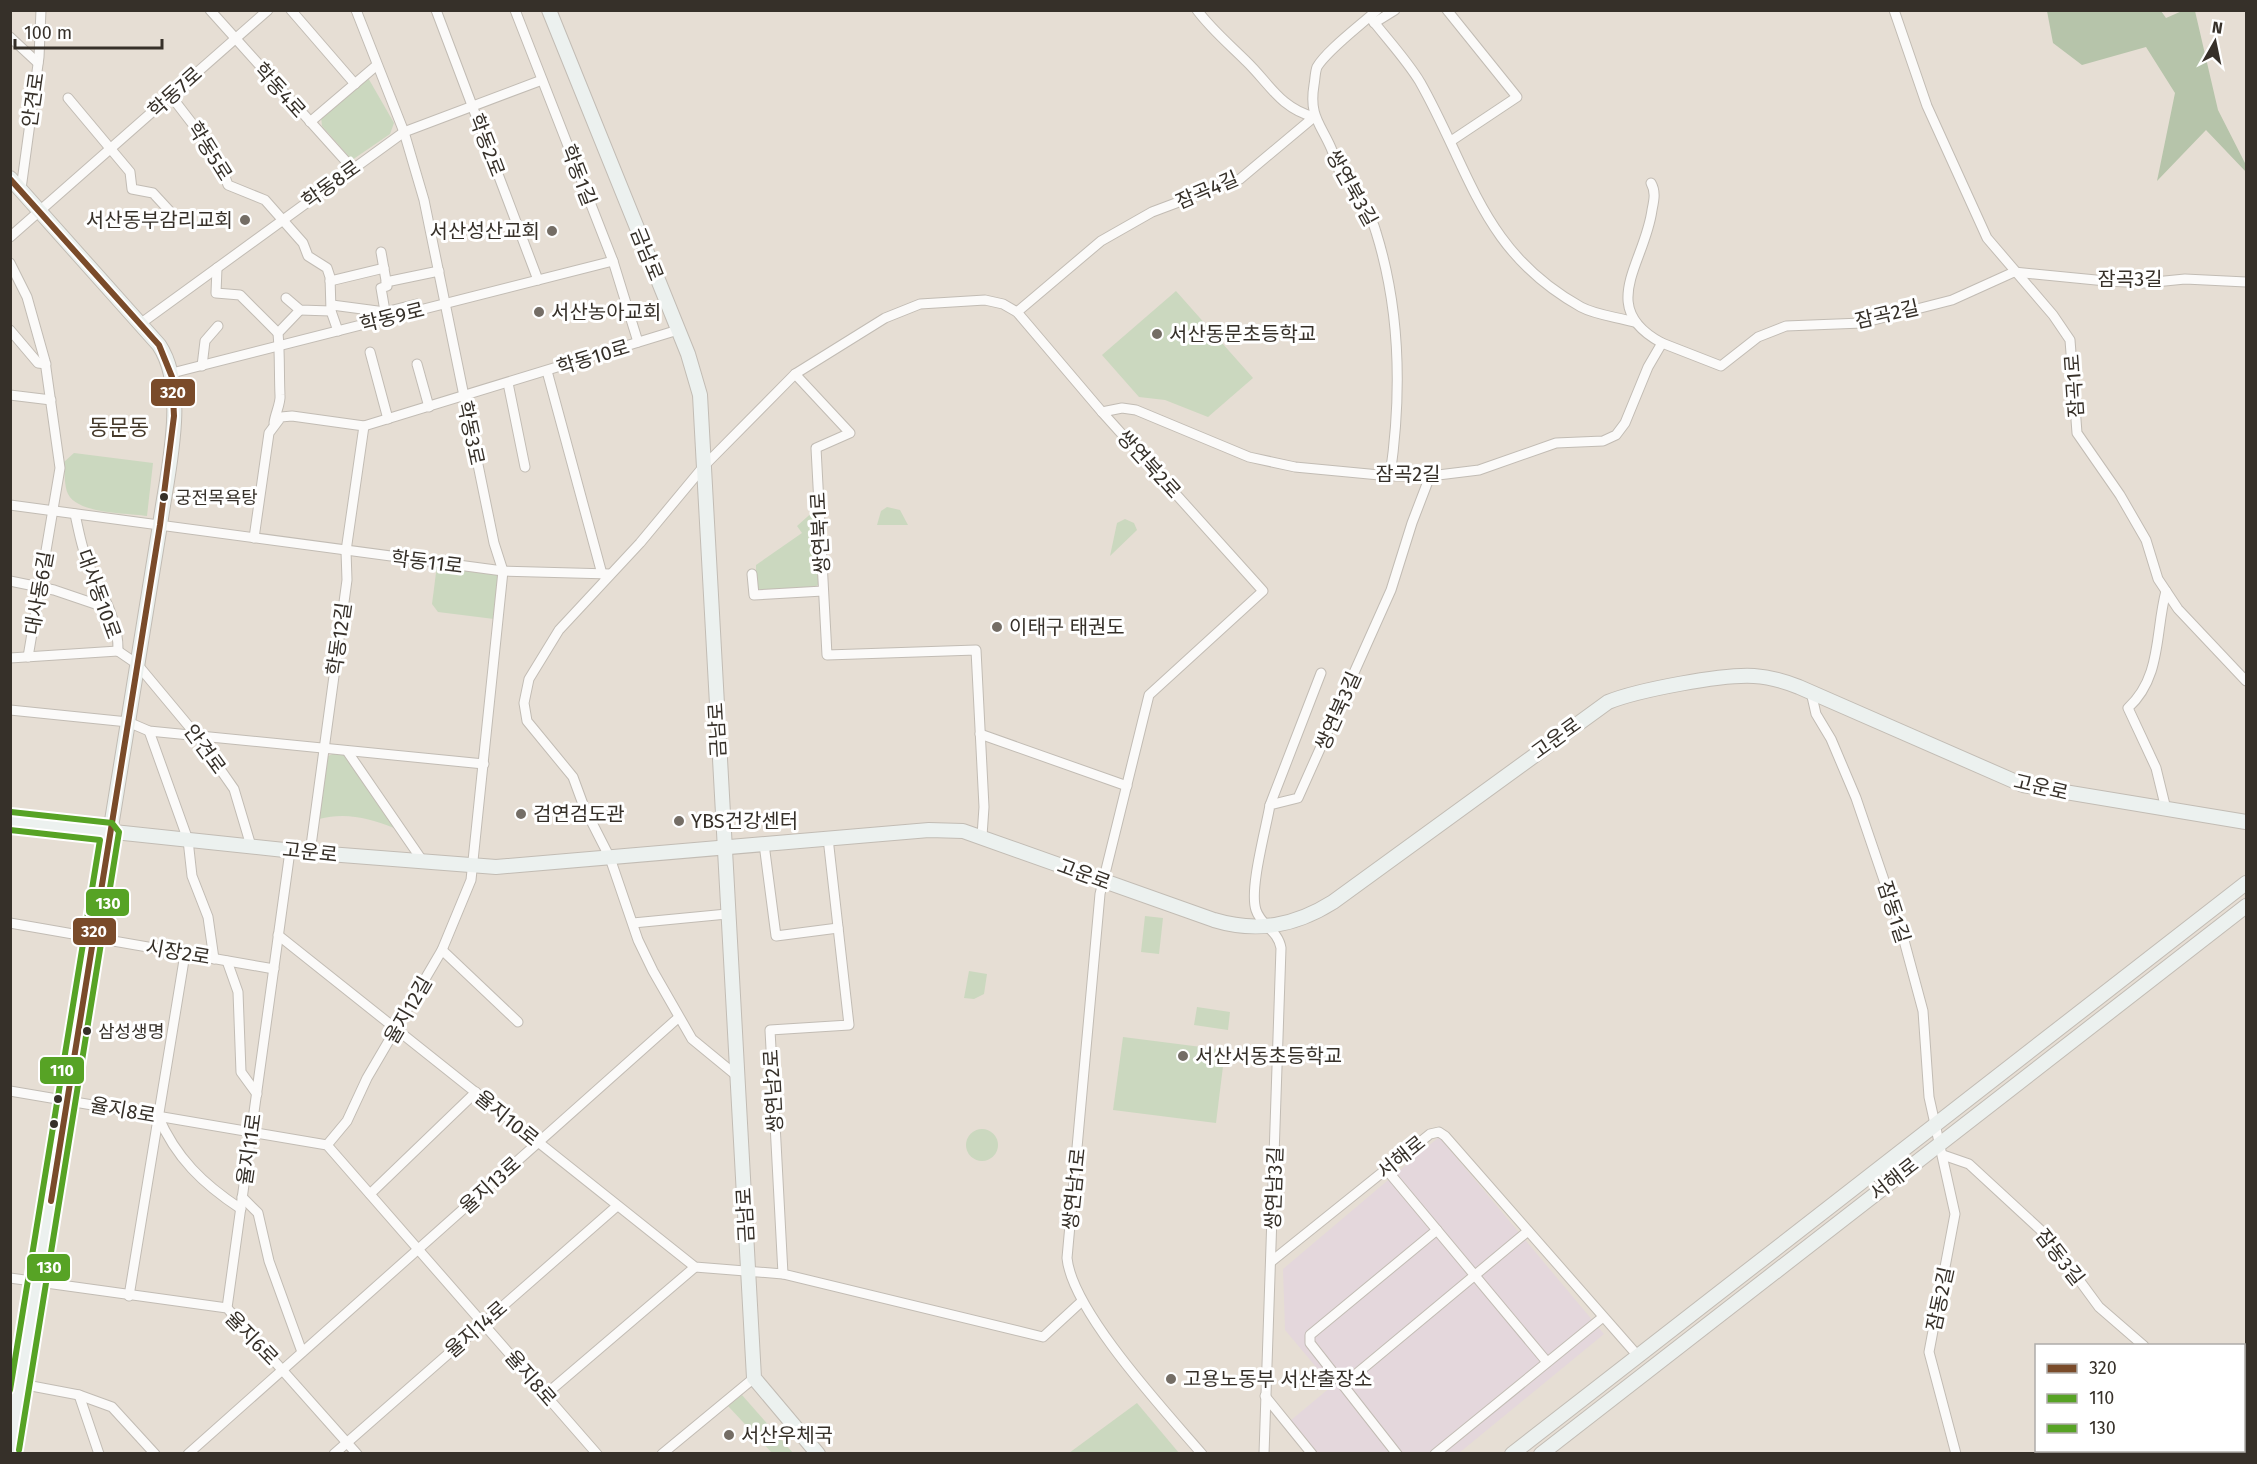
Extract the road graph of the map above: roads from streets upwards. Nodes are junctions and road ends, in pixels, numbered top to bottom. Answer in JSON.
{"nodes":[{"id":1,"x":40,"y":10,"type":"edge"},
{"id":2,"x":210,"y":10,"type":"edge"},
{"id":3,"x":268,"y":10,"type":"edge"},
{"id":4,"x":291,"y":10,"type":"edge"},
{"id":5,"x":356,"y":10,"type":"edge"},
{"id":6,"x":436,"y":10,"type":"edge"},
{"id":7,"x":515,"y":10,"type":"edge"},
{"id":8,"x":549,"y":10,"type":"edge"},
{"id":9,"x":1197,"y":10,"type":"edge"},
{"id":10,"x":1395,"y":10,"type":"edge"},
{"id":11,"x":1447,"y":10,"type":"edge"},
{"id":12,"x":1894,"y":10,"type":"edge"},
{"id":13,"x":1374,"y":17,"type":"edge"},
{"id":14,"x":10,"y":37,"type":"edge"},
{"id":15,"x":235,"y":39,"type":"junction"},
{"id":16,"x":38,"y":63,"type":"junction"},
{"id":17,"x":377,"y":65,"type":"junction"},
{"id":18,"x":542,"y":80,"type":"junction"},
{"id":19,"x":355,"y":84,"type":"junction"},
{"id":20,"x":171,"y":96,"type":"junction"},
{"id":21,"x":68,"y":98,"type":"dead end"},
{"id":22,"x":473,"y":108,"type":"junction"},
{"id":23,"x":1314,"y":117,"type":"junction"},
{"id":24,"x":310,"y":122,"type":"junction"},
{"id":25,"x":404,"y":132,"type":"junction"},
{"id":26,"x":1450,"y":141,"type":"junction"},
{"id":27,"x":110,"y":149,"type":"junction"},
{"id":28,"x":352,"y":168,"type":"junction"},
{"id":29,"x":10,"y":178,"type":"edge"},
{"id":30,"x":1651,"y":183,"type":"dead end"},
{"id":31,"x":21,"y":189,"type":"junction"},
{"id":32,"x":40,"y":211,"type":"junction"},
{"id":33,"x":177,"y":219,"type":"dead end"},
{"id":34,"x":282,"y":219,"type":"junction"},
{"id":35,"x":10,"y":237,"type":"edge"},
{"id":36,"x":381,"y":252,"type":"dead end"},
{"id":37,"x":613,"y":261,"type":"junction"},
{"id":38,"x":10,"y":263,"type":"edge"},
{"id":39,"x":217,"y":268,"type":"junction"},
{"id":40,"x":384,"y":268,"type":"junction"},
{"id":41,"x":439,"y":271,"type":"junction"},
{"id":42,"x":2014,"y":272,"type":"junction"},
{"id":43,"x":538,"y":280,"type":"junction"},
{"id":44,"x":330,"y":281,"type":"junction"},
{"id":45,"x":386,"y":282,"type":"junction"},
{"id":46,"x":2247,"y":282,"type":"edge"},
{"id":47,"x":286,"y":298,"type":"dead end"},
{"id":48,"x":445,"y":304,"type":"junction"},
{"id":49,"x":331,"y":308,"type":"junction"},
{"id":50,"x":300,"y":310,"type":"junction"},
{"id":51,"x":1017,"y":312,"type":"junction"},
{"id":52,"x":385,"y":315,"type":"junction"},
{"id":53,"x":1634,"y":322,"type":"junction"},
{"id":54,"x":140,"y":324,"type":"junction"},
{"id":55,"x":218,"y":326,"type":"dead end"},
{"id":56,"x":10,"y":330,"type":"edge"},
{"id":57,"x":678,"y":330,"type":"junction"},
{"id":58,"x":338,"y":331,"type":"junction"},
{"id":59,"x":278,"y":333,"type":"junction"},
{"id":60,"x":638,"y":342,"type":"junction"},
{"id":61,"x":1662,"y":343,"type":"junction"},
{"id":62,"x":279,"y":346,"type":"junction"},
{"id":63,"x":370,"y":352,"type":"dead end"},
{"id":64,"x":417,"y":363,"type":"dead end"},
{"id":65,"x":46,"y":364,"type":"junction"},
{"id":66,"x":202,"y":366,"type":"junction"},
{"id":67,"x":547,"y":371,"type":"junction"},
{"id":68,"x":172,"y":373,"type":"junction"},
{"id":69,"x":795,"y":374,"type":"junction"},
{"id":70,"x":508,"y":383,"type":"junction"},
{"id":71,"x":10,"y":395,"type":"edge"},
{"id":72,"x":464,"y":397,"type":"junction"},
{"id":73,"x":51,"y":400,"type":"junction"},
{"id":74,"x":429,"y":407,"type":"junction"},
{"id":75,"x":1102,"y":412,"type":"junction"},
{"id":76,"x":388,"y":419,"type":"junction"},
{"id":77,"x":276,"y":421,"type":"junction"},
{"id":78,"x":364,"y":426,"type":"junction"},
{"id":79,"x":704,"y":466,"type":"junction"},
{"id":80,"x":525,"y":467,"type":"dead end"},
{"id":81,"x":1390,"y":476,"type":"junction"},
{"id":82,"x":1431,"y":476,"type":"junction"},
{"id":83,"x":10,"y":505,"type":"edge"},
{"id":84,"x":54,"y":511,"type":"junction"},
{"id":85,"x":75,"y":514,"type":"junction"},
{"id":86,"x":160,"y":525,"type":"junction"},
{"id":87,"x":254,"y":538,"type":"junction"},
{"id":88,"x":346,"y":551,"type":"junction"},
{"id":89,"x":503,"y":571,"type":"junction"},
{"id":90,"x":606,"y":574,"type":"junction"},
{"id":91,"x":752,"y":574,"type":"dead end"},
{"id":92,"x":10,"y":580,"type":"edge"},
{"id":93,"x":41,"y":588,"type":"junction"},
{"id":94,"x":823,"y":591,"type":"junction"},
{"id":95,"x":2166,"y":591,"type":"junction"},
{"id":96,"x":107,"y":608,"type":"junction"},
{"id":97,"x":118,"y":651,"type":"junction"},
{"id":98,"x":28,"y":657,"type":"junction"},
{"id":99,"x":10,"y":658,"type":"edge"},
{"id":100,"x":137,"y":664,"type":"junction"},
{"id":101,"x":1321,"y":673,"type":"dead end"},
{"id":102,"x":2247,"y":681,"type":"edge"},
{"id":103,"x":1811,"y":692,"type":"junction"},
{"id":104,"x":10,"y":710,"type":"edge"},
{"id":105,"x":128,"y":722,"type":"junction"},
{"id":106,"x":148,"y":731,"type":"junction"},
{"id":107,"x":980,"y":734,"type":"junction"},
{"id":108,"x":197,"y":736,"type":"junction"},
{"id":109,"x":324,"y":749,"type":"junction"},
{"id":110,"x":347,"y":751,"type":"junction"},
{"id":111,"x":483,"y":764,"type":"junction"},
{"id":112,"x":1126,"y":786,"type":"junction"},
{"id":113,"x":1270,"y":805,"type":"junction"},
{"id":114,"x":2166,"y":809,"type":"junction"},
{"id":115,"x":10,"y":821,"type":"edge"},
{"id":116,"x":2242,"y":821,"type":"edge"},
{"id":117,"x":110,"y":831,"type":"junction"},
{"id":118,"x":2247,"y":835,"type":"edge"},
{"id":119,"x":982,"y":836,"type":"junction"},
{"id":120,"x":828,"y":838,"type":"junction"},
{"id":121,"x":188,"y":840,"type":"junction"},
{"id":122,"x":764,"y":844,"type":"junction"},
{"id":123,"x":251,"y":846,"type":"junction"},
{"id":124,"x":723,"y":847,"type":"junction"},
{"id":125,"x":290,"y":850,"type":"junction"},
{"id":126,"x":310,"y":853,"type":"junction"},
{"id":127,"x":610,"y":858,"type":"junction"},
{"id":128,"x":425,"y":863,"type":"junction"},
{"id":129,"x":472,"y":867,"type":"junction"},
{"id":130,"x":1102,"y":881,"type":"junction"},
{"id":131,"x":2245,"y":882,"type":"edge"},
{"id":132,"x":2247,"y":906,"type":"edge"},
{"id":133,"x":727,"y":914,"type":"junction"},
{"id":134,"x":10,"y":923,"type":"edge"},
{"id":135,"x":633,"y":923,"type":"junction"},
{"id":136,"x":1269,"y":927,"type":"junction"},
{"id":137,"x":838,"y":928,"type":"junction"},
{"id":138,"x":278,"y":935,"type":"junction"},
{"id":139,"x":93,"y":938,"type":"junction"},
{"id":140,"x":442,"y":950,"type":"junction"},
{"id":141,"x":185,"y":954,"type":"junction"},
{"id":142,"x":214,"y":958,"type":"junction"},
{"id":143,"x":227,"y":961,"type":"junction"},
{"id":144,"x":274,"y":969,"type":"junction"},
{"id":145,"x":678,"y":1018,"type":"junction"},
{"id":146,"x":518,"y":1022,"type":"dead end"},
{"id":147,"x":397,"y":1030,"type":"junction"},
{"id":148,"x":736,"y":1076,"type":"junction"},
{"id":149,"x":10,"y":1091,"type":"edge"},
{"id":150,"x":476,"y":1092,"type":"junction"},
{"id":151,"x":257,"y":1094,"type":"junction"},
{"id":152,"x":67,"y":1100,"type":"junction"},
{"id":153,"x":158,"y":1116,"type":"junction"},
{"id":154,"x":1936,"y":1124,"type":"junction"},
{"id":155,"x":251,"y":1132,"type":"junction"},
{"id":156,"x":538,"y":1142,"type":"junction"},
{"id":157,"x":327,"y":1145,"type":"junction"},
{"id":158,"x":1941,"y":1149,"type":"junction"},
{"id":159,"x":1386,"y":1169,"type":"junction"},
{"id":160,"x":370,"y":1194,"type":"junction"},
{"id":161,"x":242,"y":1197,"type":"junction"},
{"id":162,"x":617,"y":1206,"type":"junction"},
{"id":163,"x":241,"y":1209,"type":"junction"},
{"id":164,"x":1437,"y":1230,"type":"junction"},
{"id":165,"x":1528,"y":1231,"type":"junction"},
{"id":166,"x":418,"y":1249,"type":"junction"},
{"id":167,"x":1272,"y":1261,"type":"junction"},
{"id":168,"x":695,"y":1267,"type":"junction"},
{"id":169,"x":748,"y":1272,"type":"junction"},
{"id":170,"x":783,"y":1274,"type":"junction"},
{"id":171,"x":1475,"y":1275,"type":"junction"},
{"id":172,"x":10,"y":1278,"type":"edge"},
{"id":173,"x":38,"y":1284,"type":"junction"},
{"id":174,"x":129,"y":1296,"type":"junction"},
{"id":175,"x":1081,"y":1302,"type":"junction"},
{"id":176,"x":227,"y":1308,"type":"junction"},
{"id":177,"x":1603,"y":1317,"type":"junction"},
{"id":178,"x":483,"y":1323,"type":"junction"},
{"id":179,"x":2142,"y":1344,"type":"edge"},
{"id":180,"x":302,"y":1352,"type":"junction"},
{"id":181,"x":1638,"y":1356,"type":"junction"},
{"id":182,"x":1547,"y":1362,"type":"junction"},
{"id":183,"x":283,"y":1370,"type":"junction"},
{"id":184,"x":754,"y":1378,"type":"junction"},
{"id":185,"x":21,"y":1384,"type":"junction"},
{"id":186,"x":1343,"y":1385,"type":"junction"},
{"id":187,"x":79,"y":1395,"type":"junction"},
{"id":188,"x":546,"y":1395,"type":"junction"},
{"id":189,"x":1265,"y":1396,"type":"junction"},
{"id":190,"x":347,"y":1442,"type":"junction"},
{"id":191,"x":10,"y":1449,"type":"edge"},
{"id":192,"x":99,"y":1454,"type":"edge"},
{"id":193,"x":155,"y":1454,"type":"edge"},
{"id":194,"x":189,"y":1454,"type":"edge"},
{"id":195,"x":334,"y":1454,"type":"edge"},
{"id":196,"x":357,"y":1454,"type":"edge"},
{"id":197,"x":597,"y":1454,"type":"edge"},
{"id":198,"x":662,"y":1454,"type":"edge"},
{"id":199,"x":818,"y":1454,"type":"edge"},
{"id":200,"x":1202,"y":1454,"type":"edge"},
{"id":201,"x":1264,"y":1454,"type":"edge"},
{"id":202,"x":1312,"y":1454,"type":"edge"},
{"id":203,"x":1396,"y":1454,"type":"edge"},
{"id":204,"x":1435,"y":1454,"type":"edge"},
{"id":205,"x":1512,"y":1454,"type":"edge"},
{"id":206,"x":1541,"y":1454,"type":"edge"},
{"id":207,"x":1956,"y":1454,"type":"edge"}],
"edges":[{"from":1,"to":16,"type":"street","name":"안견로"},
{"from":2,"to":15,"type":"street","name":"학동4로"},
{"from":3,"to":15,"type":"street","name":"학동7로"},
{"from":4,"to":19,"type":"street"},
{"from":5,"to":17,"type":"street","name":"학동3로"},
{"from":6,"to":22,"type":"street","name":"학동2로"},
{"from":7,"to":18,"type":"street","name":"학동1길"},
{"from":8,"to":57,"type":"street","name":"금남로"},
{"from":9,"to":23,"type":"street"},
{"from":10,"to":13,"type":"street"},
{"from":11,"to":26,"type":"street"},
{"from":12,"to":42,"type":"street","name":"잠곡1로"},
{"from":13,"to":23,"type":"street"},
{"from":13,"to":26,"type":"street"},
{"from":14,"to":16,"type":"street"},
{"from":15,"to":20,"type":"street","name":"학동7로"},
{"from":15,"to":24,"type":"street","name":"학동4로"},
{"from":16,"to":31,"type":"street","name":"안견로"},
{"from":17,"to":19,"type":"street"},
{"from":17,"to":25,"type":"street","name":"학동3로"},
{"from":18,"to":22,"type":"street","name":"학동8로"},
{"from":18,"to":37,"type":"street","name":"학동1길"},
{"from":19,"to":24,"type":"street"},
{"from":20,"to":27,"type":"street","name":"학동7로"},
{"from":20,"to":34,"type":"street","name":"학동5로"},
{"from":21,"to":27,"type":"street"},
{"from":22,"to":25,"type":"street","name":"학동8로"},
{"from":22,"to":43,"type":"street","name":"학동2로"},
{"from":23,"to":51,"type":"street","name":"잠곡4길"},
{"from":23,"to":81,"type":"street","name":"쌍연북3길"},
{"from":24,"to":28,"type":"street","name":"학동4로"},
{"from":25,"to":28,"type":"street","name":"학동8로"},
{"from":25,"to":41,"type":"street","name":"학동3로"},
{"from":26,"to":53,"type":"street"},
{"from":27,"to":32,"type":"street","name":"학동7로"},
{"from":27,"to":33,"type":"street"},
{"from":28,"to":34,"type":"street","name":"학동8로"},
{"from":29,"to":31,"type":"street"},
{"from":30,"to":53,"type":"street"},
{"from":31,"to":32,"type":"street"},
{"from":32,"to":35,"type":"street","name":"학동7로"},
{"from":32,"to":54,"type":"street"},
{"from":34,"to":39,"type":"street","name":"학동8로"},
{"from":34,"to":44,"type":"street","name":"학동5로"},
{"from":36,"to":40,"type":"street"},
{"from":37,"to":43,"type":"street","name":"학동9로"},
{"from":37,"to":60,"type":"street","name":"학동1길"},
{"from":38,"to":65,"type":"street","name":"대사동6길"},
{"from":39,"to":54,"type":"street","name":"학동8로"},
{"from":39,"to":59,"type":"street"},
{"from":40,"to":44,"type":"street"},
{"from":40,"to":45,"type":"street"},
{"from":41,"to":45,"type":"street"},
{"from":41,"to":48,"type":"street","name":"학동3로"},
{"from":42,"to":46,"type":"street","name":"잠곡3길"},
{"from":42,"to":61,"type":"street","name":"잠곡2길"},
{"from":42,"to":95,"type":"street","name":"잠곡1로"},
{"from":43,"to":48,"type":"street","name":"학동9로"},
{"from":44,"to":49,"type":"street"},
{"from":45,"to":52,"type":"street"},
{"from":47,"to":50,"type":"street"},
{"from":48,"to":52,"type":"street","name":"학동9로"},
{"from":48,"to":72,"type":"street","name":"학동3로"},
{"from":49,"to":50,"type":"street"},
{"from":49,"to":52,"type":"street"},
{"from":49,"to":58,"type":"street"},
{"from":50,"to":59,"type":"street"},
{"from":51,"to":69,"type":"street","name":"쌍연북2로"},
{"from":51,"to":75,"type":"street","name":"쌍연북2로"},
{"from":52,"to":58,"type":"street","name":"학동9로"},
{"from":53,"to":61,"type":"street","name":"잠곡2길"},
{"from":54,"to":68,"type":"street"},
{"from":55,"to":66,"type":"street"},
{"from":56,"to":65,"type":"street"},
{"from":57,"to":60,"type":"street","name":"학동10로"},
{"from":57,"to":79,"type":"street","name":"금남로"},
{"from":58,"to":62,"type":"street","name":"학동9로"},
{"from":59,"to":62,"type":"street"},
{"from":60,"to":67,"type":"street","name":"학동10로"},
{"from":61,"to":82,"type":"street","name":"잠곡2길"},
{"from":62,"to":66,"type":"street","name":"학동9로"},
{"from":62,"to":77,"type":"street"},
{"from":63,"to":76,"type":"street"},
{"from":64,"to":74,"type":"street"},
{"from":65,"to":73,"type":"street","name":"대사동6길"},
{"from":66,"to":68,"type":"street","name":"학동9로"},
{"from":67,"to":70,"type":"street","name":"학동10로"},
{"from":67,"to":90,"type":"street"},
{"from":68,"to":86,"type":"street"},
{"from":69,"to":79,"type":"street","name":"쌍연북2로"},
{"from":69,"to":94,"type":"street","name":"쌍연북1로"},
{"from":70,"to":72,"type":"street","name":"학동10로"},
{"from":70,"to":80,"type":"street"},
{"from":71,"to":73,"type":"street"},
{"from":72,"to":74,"type":"street","name":"학동10로"},
{"from":72,"to":89,"type":"street","name":"학동3로"},
{"from":73,"to":84,"type":"street","name":"대사동6길"},
{"from":74,"to":76,"type":"street","name":"학동10로"},
{"from":75,"to":81,"type":"street","name":"잠곡2길"},
{"from":75,"to":112,"type":"street","name":"쌍연북2로"},
{"from":76,"to":78,"type":"street","name":"학동10로"},
{"from":77,"to":78,"type":"street","name":"학동10로"},
{"from":77,"to":87,"type":"street"},
{"from":78,"to":88,"type":"street","name":"학동12길"},
{"from":79,"to":90,"type":"street"},
{"from":79,"to":124,"type":"street","name":"금남로"},
{"from":81,"to":82,"type":"street","name":"잠곡2길"},
{"from":82,"to":113,"type":"street","name":"쌍연북3길"},
{"from":83,"to":84,"type":"street"},
{"from":84,"to":85,"type":"street"},
{"from":84,"to":93,"type":"street","name":"대사동6길"},
{"from":85,"to":86,"type":"street"},
{"from":85,"to":96,"type":"street","name":"대사동10로"},
{"from":86,"to":87,"type":"street","name":"학동11로"},
{"from":86,"to":100,"type":"street"},
{"from":87,"to":88,"type":"street","name":"학동11로"},
{"from":88,"to":89,"type":"street","name":"학동11로"},
{"from":88,"to":109,"type":"street","name":"학동12길"},
{"from":89,"to":90,"type":"street","name":"학동11로"},
{"from":89,"to":111,"type":"street","name":"학동3로"},
{"from":90,"to":127,"type":"street"},
{"from":91,"to":94,"type":"street"},
{"from":92,"to":93,"type":"street"},
{"from":93,"to":96,"type":"street"},
{"from":93,"to":98,"type":"street","name":"대사동6길"},
{"from":94,"to":107,"type":"street","name":"쌍연북1로"},
{"from":95,"to":102,"type":"street","name":"잠곡1로"},
{"from":95,"to":114,"type":"street"},
{"from":96,"to":97,"type":"street","name":"대사동10로"},
{"from":97,"to":98,"type":"street","name":"대사동6길"},
{"from":97,"to":100,"type":"street","name":"대사동10로"},
{"from":98,"to":99,"type":"street"},
{"from":100,"to":105,"type":"street"},
{"from":100,"to":108,"type":"street","name":"안견로"},
{"from":101,"to":113,"type":"street"},
{"from":103,"to":114,"type":"street","name":"고운로"},
{"from":103,"to":136,"type":"street","name":"고운로"},
{"from":103,"to":154,"type":"street","name":"잠동1길"},
{"from":104,"to":105,"type":"street"},
{"from":105,"to":106,"type":"street"},
{"from":105,"to":117,"type":"street"},
{"from":106,"to":108,"type":"street"},
{"from":106,"to":121,"type":"street"},
{"from":107,"to":112,"type":"street"},
{"from":107,"to":119,"type":"street"},
{"from":108,"to":109,"type":"street"},
{"from":108,"to":123,"type":"street","name":"안견로"},
{"from":109,"to":110,"type":"street"},
{"from":109,"to":126,"type":"street","name":"학동12길"},
{"from":110,"to":111,"type":"street"},
{"from":110,"to":128,"type":"street"},
{"from":111,"to":129,"type":"street","name":"학동3로"},
{"from":112,"to":130,"type":"street","name":"쌍연남1로"},
{"from":113,"to":136,"type":"street"},
{"from":114,"to":116,"type":"street","name":"고운로"},
{"from":115,"to":117,"type":"street","name":"고운로"},
{"from":116,"to":118,"type":"street"},
{"from":117,"to":121,"type":"street","name":"고운로"},
{"from":117,"to":139,"type":"street"},
{"from":119,"to":120,"type":"street","name":"고운로"},
{"from":119,"to":130,"type":"street","name":"고운로"},
{"from":120,"to":122,"type":"street","name":"고운로"},
{"from":120,"to":137,"type":"street","name":"쌍연남2로"},
{"from":121,"to":123,"type":"street","name":"고운로"},
{"from":121,"to":142,"type":"street"},
{"from":122,"to":124,"type":"street","name":"고운로"},
{"from":122,"to":137,"type":"street"},
{"from":123,"to":125,"type":"street","name":"고운로"},
{"from":124,"to":127,"type":"street","name":"고운로"},
{"from":124,"to":133,"type":"street","name":"금남로"},
{"from":125,"to":126,"type":"street","name":"고운로"},
{"from":125,"to":138,"type":"street"},
{"from":126,"to":128,"type":"street","name":"고운로"},
{"from":127,"to":129,"type":"street","name":"고운로"},
{"from":127,"to":135,"type":"street"},
{"from":128,"to":129,"type":"street","name":"고운로"},
{"from":129,"to":140,"type":"street","name":"율지12길"},
{"from":130,"to":136,"type":"street","name":"고운로"},
{"from":130,"to":175,"type":"street","name":"쌍연남1로"},
{"from":131,"to":154,"type":"street","name":"서해로"},
{"from":132,"to":158,"type":"street","name":"서해로"},
{"from":133,"to":135,"type":"street"},
{"from":133,"to":148,"type":"street","name":"금남로"},
{"from":134,"to":139,"type":"street","name":"시장2로"},
{"from":135,"to":145,"type":"street"},
{"from":136,"to":167,"type":"street","name":"쌍연남3길"},
{"from":137,"to":170,"type":"street","name":"쌍연남2로"},
{"from":138,"to":144,"type":"street"},
{"from":138,"to":147,"type":"street","name":"율지10로"},
{"from":139,"to":141,"type":"street","name":"시장2로"},
{"from":139,"to":152,"type":"street"},
{"from":140,"to":146,"type":"street"},
{"from":140,"to":147,"type":"street","name":"율지12길"},
{"from":141,"to":142,"type":"street","name":"시장2로"},
{"from":141,"to":153,"type":"street"},
{"from":142,"to":143,"type":"street","name":"시장2로"},
{"from":143,"to":144,"type":"street","name":"시장2로"},
{"from":143,"to":151,"type":"street","name":"율지11로"},
{"from":144,"to":151,"type":"street"},
{"from":145,"to":148,"type":"street"},
{"from":145,"to":156,"type":"street","name":"율지13로"},
{"from":147,"to":150,"type":"street","name":"율지10로"},
{"from":147,"to":157,"type":"street","name":"율지12길"},
{"from":148,"to":169,"type":"street","name":"금남로"},
{"from":149,"to":152,"type":"street","name":"율지8로"},
{"from":150,"to":156,"type":"street","name":"율지10로"},
{"from":150,"to":160,"type":"street"},
{"from":151,"to":155,"type":"street","name":"율지11로"},
{"from":152,"to":153,"type":"street","name":"율지8로"},
{"from":152,"to":173,"type":"street"},
{"from":153,"to":155,"type":"street","name":"율지8로"},
{"from":153,"to":163,"type":"street"},
{"from":153,"to":174,"type":"street"},
{"from":154,"to":158,"type":"street","name":"잠동1길"},
{"from":154,"to":181,"type":"street","name":"서해로"},
{"from":155,"to":157,"type":"street","name":"율지8로"},
{"from":155,"to":161,"type":"street","name":"율지11로"},
{"from":156,"to":162,"type":"street","name":"율지10로"},
{"from":156,"to":166,"type":"street","name":"율지13로"},
{"from":157,"to":160,"type":"street","name":"율지8로"},
{"from":158,"to":179,"type":"street","name":"잠동3길"},
{"from":158,"to":206,"type":"street","name":"서해로"},
{"from":158,"to":207,"type":"street","name":"잠동2길"},
{"from":159,"to":164,"type":"street"},
{"from":159,"to":165,"type":"street","name":"서해로"},
{"from":159,"to":167,"type":"street","name":"서해로"},
{"from":160,"to":166,"type":"street","name":"율지8로"},
{"from":161,"to":163,"type":"street","name":"율지11로"},
{"from":161,"to":180,"type":"street"},
{"from":162,"to":168,"type":"street","name":"율지10로"},
{"from":162,"to":178,"type":"street","name":"율지14로"},
{"from":163,"to":176,"type":"street","name":"율지11로"},
{"from":164,"to":171,"type":"street"},
{"from":164,"to":186,"type":"street"},
{"from":165,"to":171,"type":"street"},
{"from":165,"to":177,"type":"street","name":"서해로"},
{"from":166,"to":178,"type":"street","name":"율지8로"},
{"from":166,"to":180,"type":"street","name":"율지13로"},
{"from":167,"to":189,"type":"street","name":"쌍연남3길"},
{"from":168,"to":169,"type":"street"},
{"from":168,"to":188,"type":"street"},
{"from":169,"to":170,"type":"street"},
{"from":169,"to":184,"type":"street","name":"금남로"},
{"from":170,"to":175,"type":"street"},
{"from":171,"to":182,"type":"street"},
{"from":171,"to":186,"type":"street"},
{"from":172,"to":173,"type":"street","name":"율지6로"},
{"from":173,"to":174,"type":"street","name":"율지6로"},
{"from":173,"to":185,"type":"street"},
{"from":174,"to":176,"type":"street","name":"율지6로"},
{"from":175,"to":200,"type":"street","name":"쌍연남1로"},
{"from":176,"to":183,"type":"street","name":"율지6로"},
{"from":177,"to":181,"type":"street","name":"서해로"},
{"from":177,"to":182,"type":"street"},
{"from":178,"to":188,"type":"street","name":"율지8로"},
{"from":178,"to":190,"type":"street","name":"율지14로"},
{"from":180,"to":183,"type":"street","name":"율지13로"},
{"from":181,"to":205,"type":"street","name":"서해로"},
{"from":182,"to":204,"type":"street"},
{"from":183,"to":190,"type":"street","name":"율지6로"},
{"from":183,"to":194,"type":"street","name":"율지13로"},
{"from":184,"to":198,"type":"street"},
{"from":184,"to":199,"type":"street"},
{"from":185,"to":187,"type":"street"},
{"from":185,"to":191,"type":"street"},
{"from":186,"to":203,"type":"street"},
{"from":187,"to":192,"type":"street"},
{"from":187,"to":193,"type":"street"},
{"from":188,"to":197,"type":"street","name":"율지8로"},
{"from":189,"to":201,"type":"street","name":"쌍연남3길"},
{"from":189,"to":202,"type":"street"},
{"from":190,"to":195,"type":"street","name":"율지14로"},
{"from":190,"to":196,"type":"street","name":"율지6로"}]}
